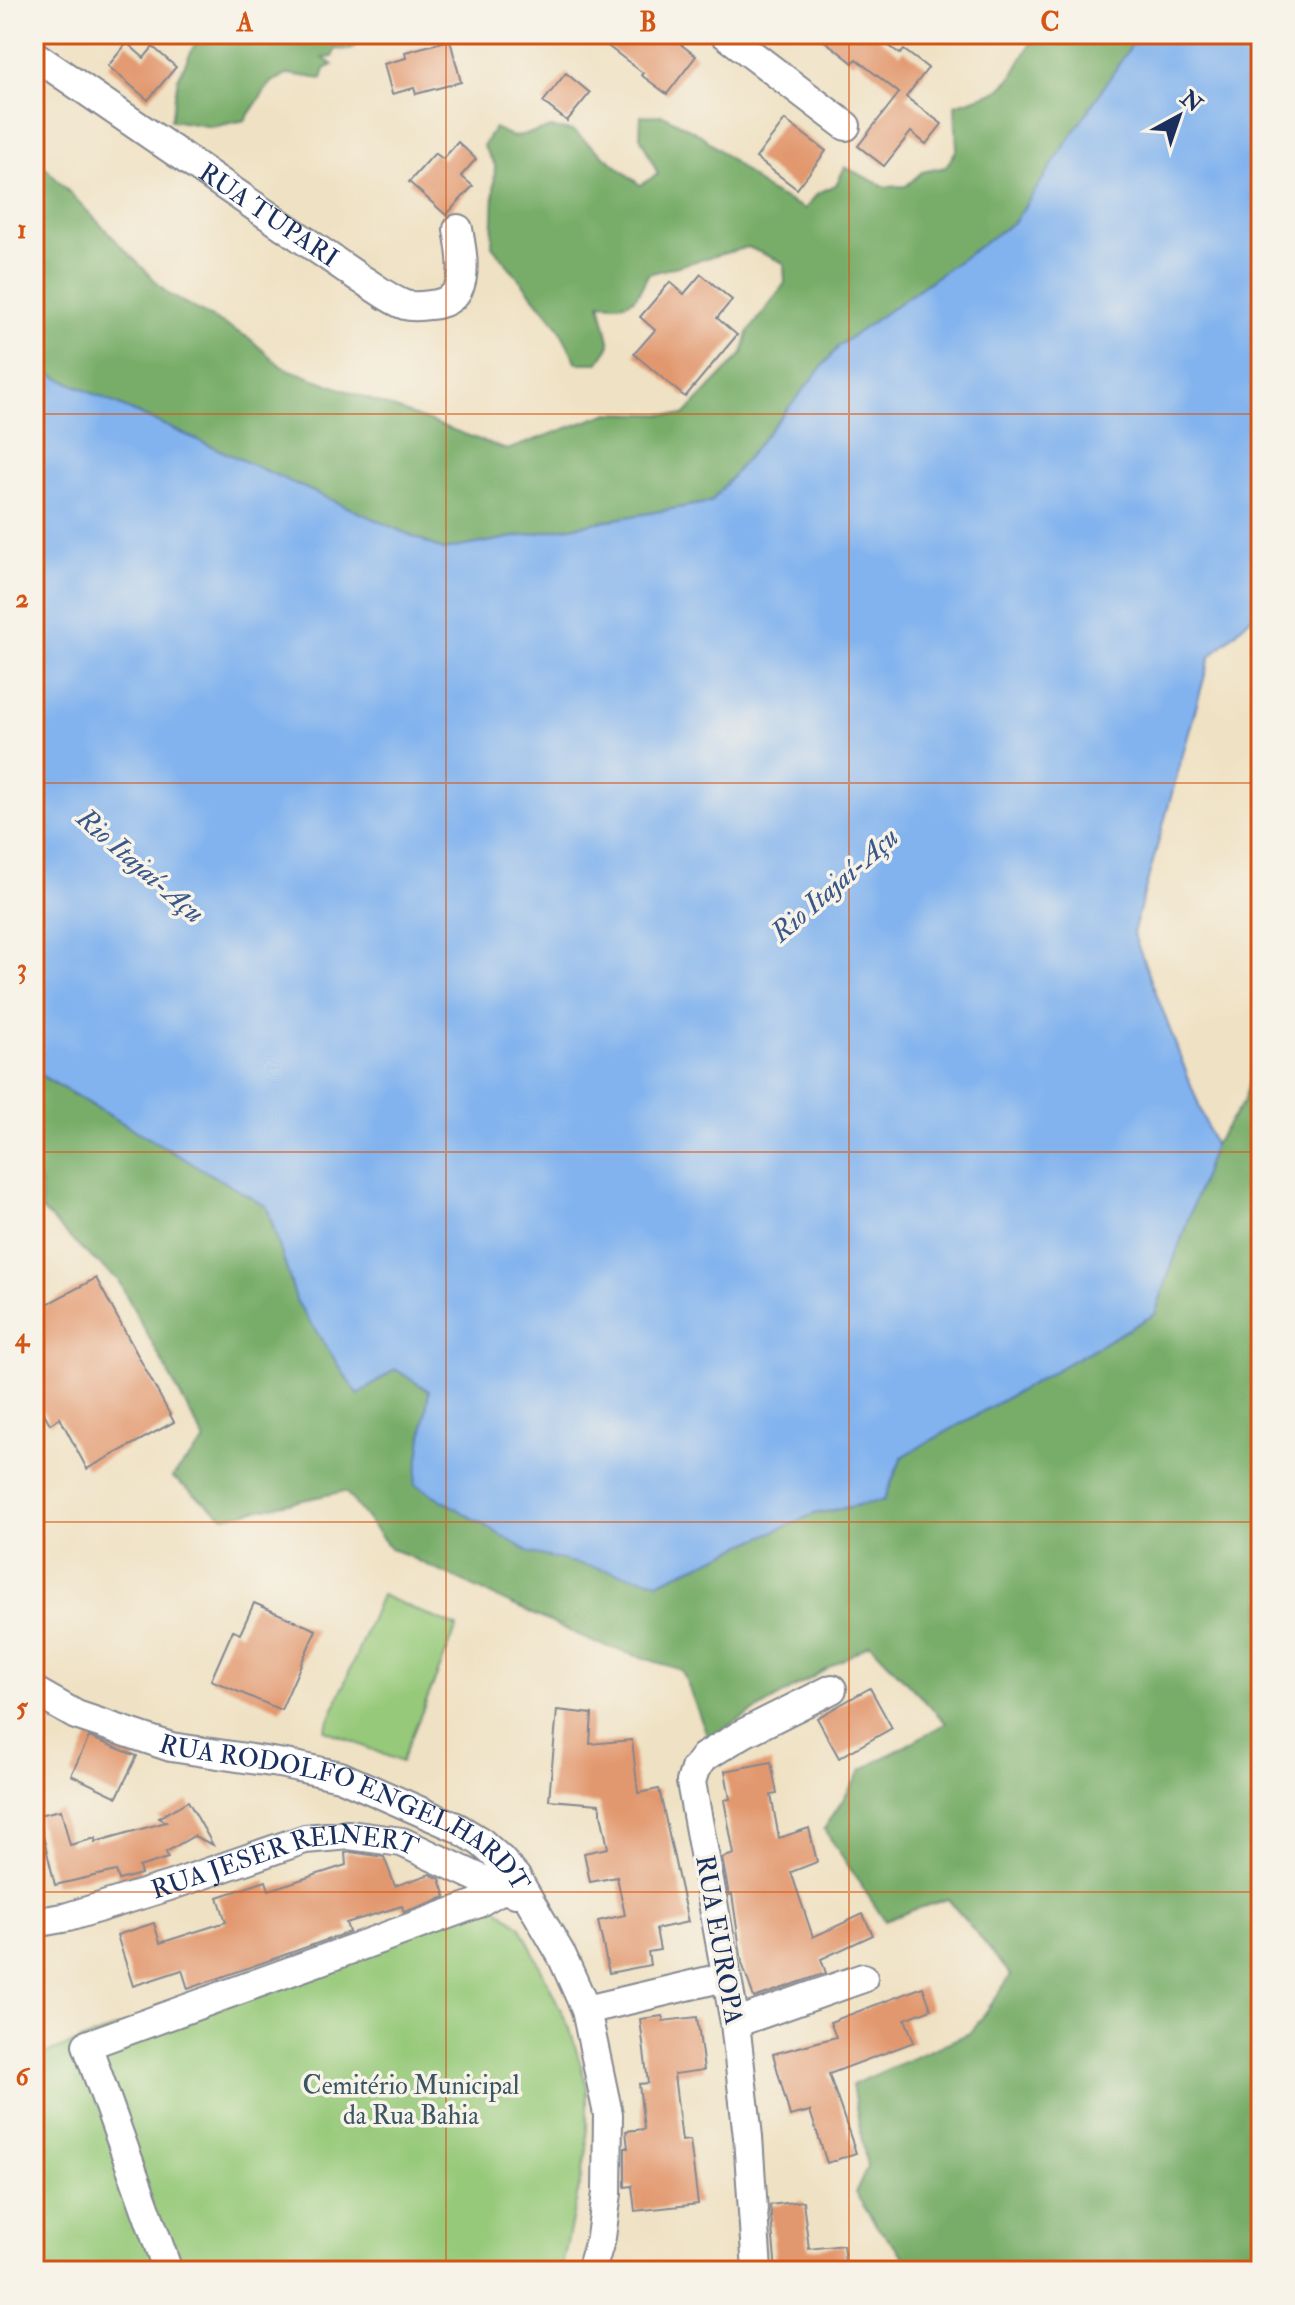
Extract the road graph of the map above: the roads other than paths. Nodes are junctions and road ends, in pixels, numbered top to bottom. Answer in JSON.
{"nodes":[{"id":1,"x":725,"y":34,"type":"edge"},
{"id":2,"x":34,"y":55,"type":"edge"},
{"id":3,"x":846,"y":126,"type":"dead end"},
{"id":4,"x":458,"y":229,"type":"dead end"},
{"id":5,"x":832,"y":1689,"type":"dead end"},
{"id":6,"x":34,"y":1691,"type":"edge"},
{"id":7,"x":515,"y":1893,"type":"junction"},
{"id":8,"x":34,"y":1923,"type":"edge"},
{"id":9,"x":725,"y":1977,"type":"junction"},
{"id":10,"x":863,"y":1978,"type":"dead end"},
{"id":11,"x":586,"y":2010,"type":"junction"},
{"id":12,"x":735,"y":2023,"type":"junction"},
{"id":13,"x":168,"y":2271,"type":"edge"},
{"id":14,"x":591,"y":2271,"type":"edge"},
{"id":15,"x":757,"y":2271,"type":"edge"}],
"edges":[{"from":1,"to":3,"type":"street"},
{"from":2,"to":4,"type":"street","name":"RUA TUPARI"},
{"from":5,"to":9,"type":"street","name":"RUA EUROPA"},
{"from":6,"to":7,"type":"street","name":"RUA RODOLFO ENGELHARDT"},
{"from":7,"to":8,"type":"street","name":"RUA JESER REINERT"},
{"from":7,"to":11,"type":"street","name":"RUA RODOLFO ENGELHARDT"},
{"from":7,"to":13,"type":"street"},
{"from":9,"to":11,"type":"street"},
{"from":9,"to":12,"type":"street","name":"RUA EUROPA"},
{"from":10,"to":12,"type":"street"},
{"from":11,"to":14,"type":"street","name":"RUA RODOLFO ENGELHARDT"},
{"from":12,"to":15,"type":"street","name":"RUA EUROPA"}]}
